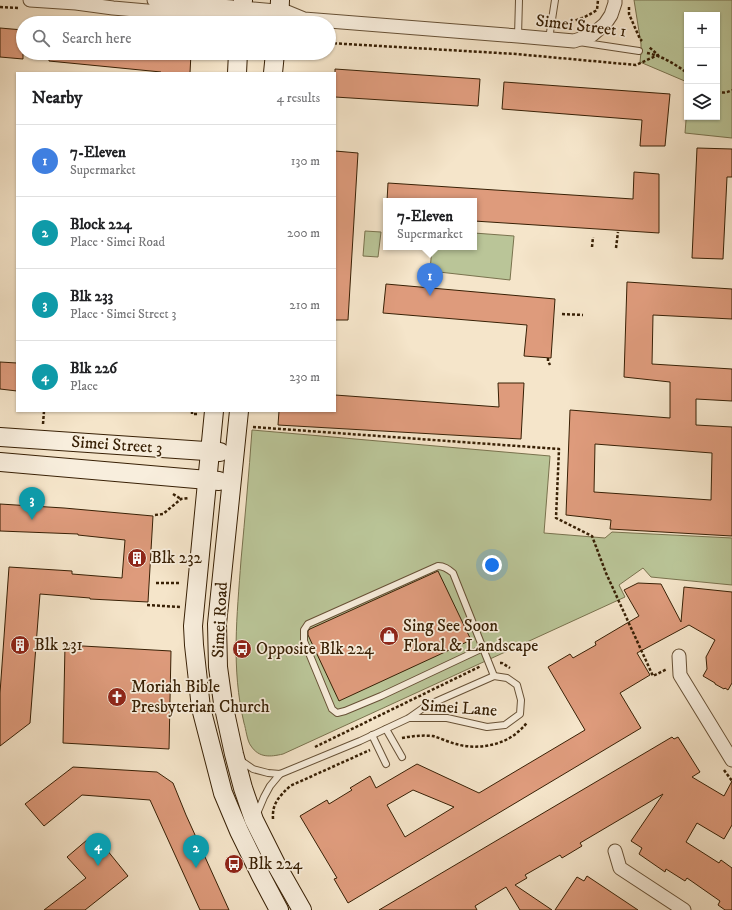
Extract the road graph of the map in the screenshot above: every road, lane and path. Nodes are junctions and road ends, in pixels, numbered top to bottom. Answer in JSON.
{"nodes":[{"id":1,"x":30,"y":0,"type":"edge"},
{"id":2,"x":154,"y":0,"type":"edge"},
{"id":3,"x":519,"y":0,"type":"edge"},
{"id":4,"x":555,"y":0,"type":"edge"},
{"id":5,"x":615,"y":0,"type":"edge"},
{"id":6,"x":629,"y":0,"type":"edge"},
{"id":7,"x":114,"y":4,"type":"edge"},
{"id":8,"x":241,"y":13,"type":"edge"},
{"id":9,"x":271,"y":16,"type":"edge"},
{"id":10,"x":282,"y":16,"type":"edge"},
{"id":11,"x":297,"y":16,"type":"edge"},
{"id":12,"x":336,"y":22,"type":"edge"},
{"id":13,"x":518,"y":36,"type":"junction"},
{"id":14,"x":549,"y":39,"type":"junction"},
{"id":15,"x":574,"y":42,"type":"junction"},
{"id":16,"x":336,"y":43,"type":"edge"},
{"id":17,"x":639,"y":51,"type":"joint"},
{"id":18,"x":658,"y":55,"type":"junction"},
{"id":19,"x":238,"y":60,"type":"edge"},
{"id":20,"x":274,"y":60,"type":"edge"},
{"id":21,"x":684,"y":71,"type":"edge"},
{"id":22,"x":237,"y":72,"type":"edge"},
{"id":23,"x":273,"y":72,"type":"edge"},
{"id":24,"x":732,"y":90,"type":"edge"},
{"id":25,"x":720,"y":93,"type":"edge"},
{"id":26,"x":618,"y":232,"type":"dead end"},
{"id":27,"x":593,"y":237,"type":"dead end"},
{"id":28,"x":592,"y":247,"type":"dead end"},
{"id":29,"x":616,"y":248,"type":"dead end"},
{"id":30,"x":562,"y":314,"type":"dead end"},
{"id":31,"x":583,"y":314,"type":"dead end"},
{"id":32,"x":548,"y":358,"type":"dead end"},
{"id":33,"x":550,"y":365,"type":"dead end"},
{"id":34,"x":44,"y":412,"type":"edge"},
{"id":35,"x":214,"y":412,"type":"edge"},
{"id":36,"x":239,"y":412,"type":"edge"},
{"id":37,"x":44,"y":417,"type":"dead end"},
{"id":38,"x":250,"y":427,"type":"dead end"},
{"id":39,"x":0,"y":437,"type":"edge"},
{"id":40,"x":210,"y":452,"type":"junction"},
{"id":41,"x":235,"y":452,"type":"junction"},
{"id":42,"x":0,"y":462,"type":"edge"},
{"id":43,"x":207,"y":480,"type":"junction"},
{"id":44,"x":232,"y":482,"type":"junction"},
{"id":45,"x":189,"y":498,"type":"dead end"},
{"id":46,"x":155,"y":515,"type":"dead end"},
{"id":47,"x":156,"y":584,"type":"dead end"},
{"id":48,"x":184,"y":584,"type":"dead end"},
{"id":49,"x":147,"y":605,"type":"dead end"},
{"id":50,"x":182,"y":608,"type":"dead end"},
{"id":51,"x":217,"y":624,"type":"junction"},
{"id":52,"x":193,"y":626,"type":"junction"},
{"id":53,"x":483,"y":648,"type":"junction"},
{"id":54,"x":679,"y":656,"type":"dead end"},
{"id":55,"x":668,"y":669,"type":"dead end"},
{"id":56,"x":494,"y":676,"type":"junction"},
{"id":57,"x":409,"y":718,"type":"junction"},
{"id":58,"x":386,"y":729,"type":"junction"},
{"id":59,"x":372,"y":735,"type":"junction"},
{"id":60,"x":378,"y":747,"type":"junction"},
{"id":61,"x":234,"y":754,"type":"junction"},
{"id":62,"x":402,"y":757,"type":"dead end"},
{"id":63,"x":732,"y":760,"type":"edge"},
{"id":64,"x":386,"y":764,"type":"dead end"},
{"id":65,"x":280,"y":774,"type":"junction"},
{"id":66,"x":254,"y":820,"type":"junction"},
{"id":67,"x":273,"y":820,"type":"dead end"},
{"id":68,"x":615,"y":851,"type":"dead end"},
{"id":69,"x":279,"y":910,"type":"edge"},
{"id":70,"x":302,"y":910,"type":"edge"},
{"id":71,"x":684,"y":910,"type":"edge"}],
"edges":[{"from":1,"to":7,"type":"street","name":"Simei Street 1"},
{"from":2,"to":8,"type":"street","name":"Simei Street 1"},
{"from":3,"to":13,"type":"lane"},
{"from":4,"to":14,"type":"lane"},
{"from":5,"to":15,"type":"street"},
{"from":6,"to":18,"type":"path"},
{"from":7,"to":8,"type":"street","name":"Simei Street 1"},
{"from":8,"to":9,"type":"street","name":"Simei Street 1"},
{"from":10,"to":11,"type":"street","name":"Simei Street 1"},
{"from":12,"to":13,"type":"street","name":"Simei Street 1"},
{"from":13,"to":14,"type":"street","name":"Simei Street 1"},
{"from":14,"to":15,"type":"street","name":"Simei Street 1"},
{"from":15,"to":17,"type":"lane","name":"Simei Street 1"},
{"from":16,"to":18,"type":"path"},
{"from":17,"to":18,"type":"path"},
{"from":18,"to":21,"type":"path"},
{"from":19,"to":22,"type":"main road"},
{"from":20,"to":23,"type":"main road"},
{"from":24,"to":25,"type":"path"},
{"from":26,"to":29,"type":"path"},
{"from":27,"to":28,"type":"path"},
{"from":30,"to":31,"type":"path"},
{"from":32,"to":33,"type":"path"},
{"from":34,"to":37,"type":"path"},
{"from":35,"to":40,"type":"main road","name":"Simei Road"},
{"from":36,"to":41,"type":"main road","name":"Simei Road"},
{"from":38,"to":55,"type":"path"},
{"from":39,"to":40,"type":"main road","name":"Simei Street 3"},
{"from":40,"to":41,"type":"main road","name":"Simei Street 3"},
{"from":40,"to":43,"type":"main road","name":"Simei Road"},
{"from":41,"to":44,"type":"main road","name":"Simei Road"},
{"from":42,"to":43,"type":"main road","name":"Simei Street 3"},
{"from":43,"to":44,"type":"main road","name":"Simei Street 3"},
{"from":43,"to":52,"type":"main road","name":"Simei Road"},
{"from":44,"to":51,"type":"main road","name":"Simei Road"},
{"from":45,"to":46,"type":"path"},
{"from":47,"to":48,"type":"path"},
{"from":49,"to":50,"type":"path"},
{"from":51,"to":52,"type":"main road"},
{"from":51,"to":61,"type":"main road","name":"Simei Road"},
{"from":52,"to":69,"type":"main road","name":"Simei Road"},
{"from":53,"to":53,"type":"lane"},
{"from":53,"to":56,"type":"lane"},
{"from":54,"to":63,"type":"street"},
{"from":56,"to":57,"type":"lane","name":"Simei Lane"},
{"from":56,"to":57,"type":"lane","name":"Simei Lane"},
{"from":57,"to":58,"type":"lane","name":"Simei Lane"},
{"from":58,"to":59,"type":"lane","name":"Simei Lane"},
{"from":58,"to":62,"type":"lane"},
{"from":59,"to":60,"type":"lane"},
{"from":59,"to":65,"type":"lane","name":"Simei Lane"},
{"from":60,"to":64,"type":"lane"},
{"from":60,"to":67,"type":"path"},
{"from":61,"to":65,"type":"lane"},
{"from":61,"to":66,"type":"main road","name":"Simei Road"},
{"from":65,"to":66,"type":"lane","name":"Simei Lane"},
{"from":66,"to":70,"type":"main road","name":"Simei Road"},
{"from":68,"to":71,"type":"street"}]}
